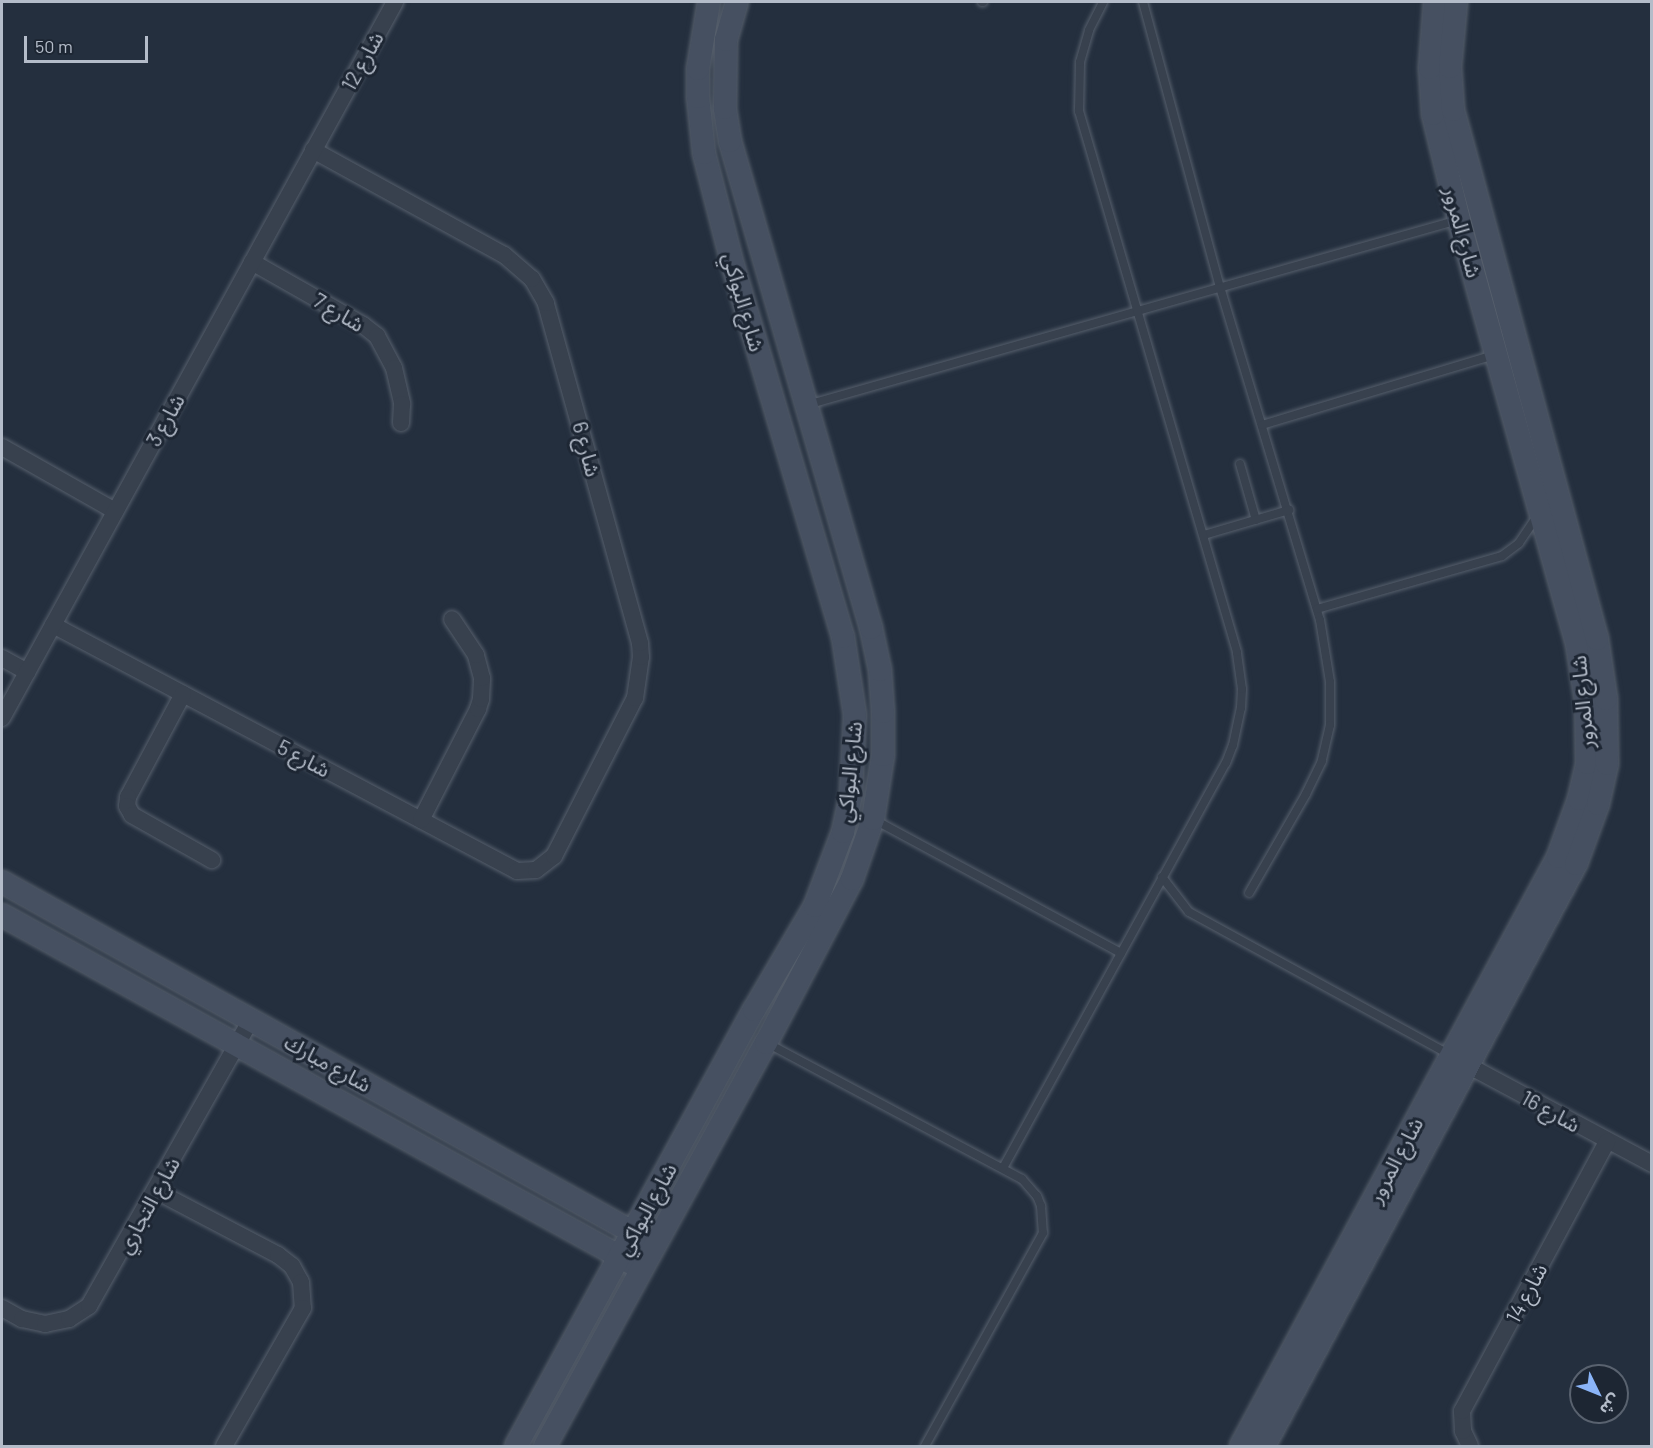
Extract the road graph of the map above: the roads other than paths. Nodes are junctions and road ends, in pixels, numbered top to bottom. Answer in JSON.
{"nodes":[{"id":1,"x":395,"y":2,"type":"edge"},
{"id":2,"x":710,"y":2,"type":"edge"},
{"id":3,"x":737,"y":2,"type":"edge"},
{"id":4,"x":1103,"y":2,"type":"edge"},
{"id":5,"x":1143,"y":2,"type":"edge"},
{"id":6,"x":1435,"y":2,"type":"edge"},
{"id":7,"x":1456,"y":2,"type":"edge"},
{"id":8,"x":329,"y":121,"type":"joint"},
{"id":9,"x":313,"y":150,"type":"junction"},
{"id":10,"x":1469,"y":217,"type":"junction"},
{"id":11,"x":252,"y":262,"type":"junction"},
{"id":12,"x":1220,"y":287,"type":"junction"},
{"id":13,"x":1137,"y":310,"type":"junction"},
{"id":14,"x":1496,"y":354,"type":"junction"},
{"id":15,"x":807,"y":405,"type":"junction"},
{"id":16,"x":401,"y":423,"type":"dead end"},
{"id":17,"x":1262,"y":425,"type":"junction"},
{"id":18,"x":2,"y":447,"type":"edge"},
{"id":19,"x":1240,"y":464,"type":"dead end"},
{"id":20,"x":1289,"y":510,"type":"junction"},
{"id":21,"x":115,"y":511,"type":"junction"},
{"id":22,"x":1540,"y":511,"type":"junction"},
{"id":23,"x":1256,"y":520,"type":"junction"},
{"id":24,"x":1204,"y":535,"type":"junction"},
{"id":25,"x":1558,"y":537,"type":"junction"},
{"id":26,"x":1317,"y":609,"type":"junction"},
{"id":27,"x":452,"y":619,"type":"dead end"},
{"id":28,"x":52,"y":625,"type":"junction"},
{"id":29,"x":2,"y":658,"type":"edge"},
{"id":30,"x":27,"y":672,"type":"junction"},
{"id":31,"x":183,"y":694,"type":"junction"},
{"id":32,"x":2,"y":718,"type":"edge"},
{"id":33,"x":873,"y":819,"type":"junction"},
{"id":34,"x":421,"y":820,"type":"junction"},
{"id":35,"x":554,"y":856,"type":"joint"},
{"id":36,"x":212,"y":860,"type":"dead end"},
{"id":37,"x":1162,"y":877,"type":"junction"},
{"id":38,"x":2,"y":882,"type":"edge"},
{"id":39,"x":1249,"y":893,"type":"dead end"},
{"id":40,"x":2,"y":915,"type":"edge"},
{"id":41,"x":1120,"y":953,"type":"junction"},
{"id":42,"x":251,"y":1020,"type":"junction"},
{"id":43,"x":766,"y":1043,"type":"junction"},
{"id":44,"x":237,"y":1045,"type":"junction"},
{"id":45,"x":1460,"y":1061,"type":"junction"},
{"id":46,"x":1607,"y":1142,"type":"junction"},
{"id":47,"x":1652,"y":1164,"type":"edge"},
{"id":48,"x":1003,"y":1168,"type":"junction"},
{"id":49,"x":156,"y":1191,"type":"junction"},
{"id":50,"x":633,"y":1233,"type":"junction"},
{"id":51,"x":655,"y":1244,"type":"junction"},
{"id":52,"x":620,"y":1257,"type":"junction"},
{"id":53,"x":642,"y":1269,"type":"junction"},
{"id":54,"x":2,"y":1308,"type":"edge"},
{"id":55,"x":224,"y":1446,"type":"edge"},
{"id":56,"x":516,"y":1446,"type":"edge"},
{"id":57,"x":545,"y":1446,"type":"edge"},
{"id":58,"x":925,"y":1446,"type":"edge"},
{"id":59,"x":1241,"y":1446,"type":"edge"},
{"id":60,"x":1264,"y":1446,"type":"edge"},
{"id":61,"x":1470,"y":1446,"type":"edge"}],
"edges":[{"from":1,"to":8,"type":"street","name":"شارع 12"},
{"from":2,"to":50,"type":"street","name":"شارع البواكي"},
{"from":3,"to":15,"type":"street","name":"شارع البواكي"},
{"from":4,"to":13,"type":"lane"},
{"from":5,"to":12,"type":"lane"},
{"from":6,"to":10,"type":"street","name":"شارع المرور"},
{"from":7,"to":10,"type":"street","name":"شارع المرور"},
{"from":8,"to":9,"type":"street","name":"شارع 3"},
{"from":9,"to":11,"type":"street","name":"شارع 3"},
{"from":9,"to":35,"type":"street","name":"شارع 6"},
{"from":10,"to":12,"type":"lane"},
{"from":10,"to":14,"type":"street","name":"شارع المرور"},
{"from":10,"to":25,"type":"street","name":"شارع المرور"},
{"from":11,"to":16,"type":"street","name":"شارع 7"},
{"from":11,"to":21,"type":"street","name":"شارع 3"},
{"from":12,"to":13,"type":"lane"},
{"from":12,"to":17,"type":"lane"},
{"from":13,"to":15,"type":"lane"},
{"from":13,"to":24,"type":"lane"},
{"from":14,"to":17,"type":"lane"},
{"from":14,"to":22,"type":"street","name":"شارع المرور"},
{"from":15,"to":33,"type":"street","name":"شارع البواكي"},
{"from":17,"to":20,"type":"lane"},
{"from":18,"to":21,"type":"street"},
{"from":19,"to":23,"type":"lane"},
{"from":20,"to":23,"type":"lane"},
{"from":20,"to":26,"type":"lane"},
{"from":21,"to":28,"type":"street","name":"شارع 3"},
{"from":22,"to":25,"type":"street","name":"شارع المرور"},
{"from":22,"to":26,"type":"lane"},
{"from":23,"to":24,"type":"lane"},
{"from":24,"to":37,"type":"lane"},
{"from":25,"to":45,"type":"street","name":"شارع المرور"},
{"from":26,"to":39,"type":"lane"},
{"from":27,"to":34,"type":"street"},
{"from":28,"to":30,"type":"street","name":"شارع 3"},
{"from":28,"to":31,"type":"street","name":"شارع 5"},
{"from":29,"to":30,"type":"street"},
{"from":30,"to":32,"type":"street","name":"شارع 3"},
{"from":31,"to":34,"type":"street","name":"شارع 5"},
{"from":31,"to":36,"type":"street"},
{"from":33,"to":41,"type":"lane"},
{"from":33,"to":43,"type":"street","name":"شارع البواكي"},
{"from":34,"to":35,"type":"street","name":"شارع 5"},
{"from":37,"to":41,"type":"lane"},
{"from":37,"to":45,"type":"lane"},
{"from":38,"to":42,"type":"street","name":"شارع مبارك"},
{"from":40,"to":44,"type":"street","name":"شارع مبارك"},
{"from":41,"to":48,"type":"lane"},
{"from":42,"to":44,"type":"street","name":"شارع التجاري"},
{"from":42,"to":50,"type":"street","name":"شارع مبارك"},
{"from":43,"to":48,"type":"lane"},
{"from":43,"to":51,"type":"street","name":"شارع البواكي"},
{"from":44,"to":49,"type":"street","name":"شارع التجاري"},
{"from":44,"to":52,"type":"street","name":"شارع مبارك"},
{"from":45,"to":46,"type":"street","name":"شارع 16"},
{"from":45,"to":59,"type":"street","name":"شارع المرور"},
{"from":45,"to":60,"type":"street","name":"شارع المرور"},
{"from":46,"to":47,"type":"street","name":"شارع 16"},
{"from":46,"to":61,"type":"street","name":"شارع 14"},
{"from":48,"to":58,"type":"lane"},
{"from":49,"to":54,"type":"street","name":"شارع التجاري"},
{"from":49,"to":55,"type":"street"},
{"from":50,"to":51,"type":"street","name":"شارع مبارك"},
{"from":50,"to":52,"type":"street","name":"شارع البواكي"},
{"from":51,"to":53,"type":"street","name":"شارع البواكي"},
{"from":52,"to":53,"type":"street","name":"شارع مبارك"},
{"from":52,"to":56,"type":"street","name":"شارع البواكي"},
{"from":53,"to":57,"type":"street","name":"شارع البواكي"}]}
